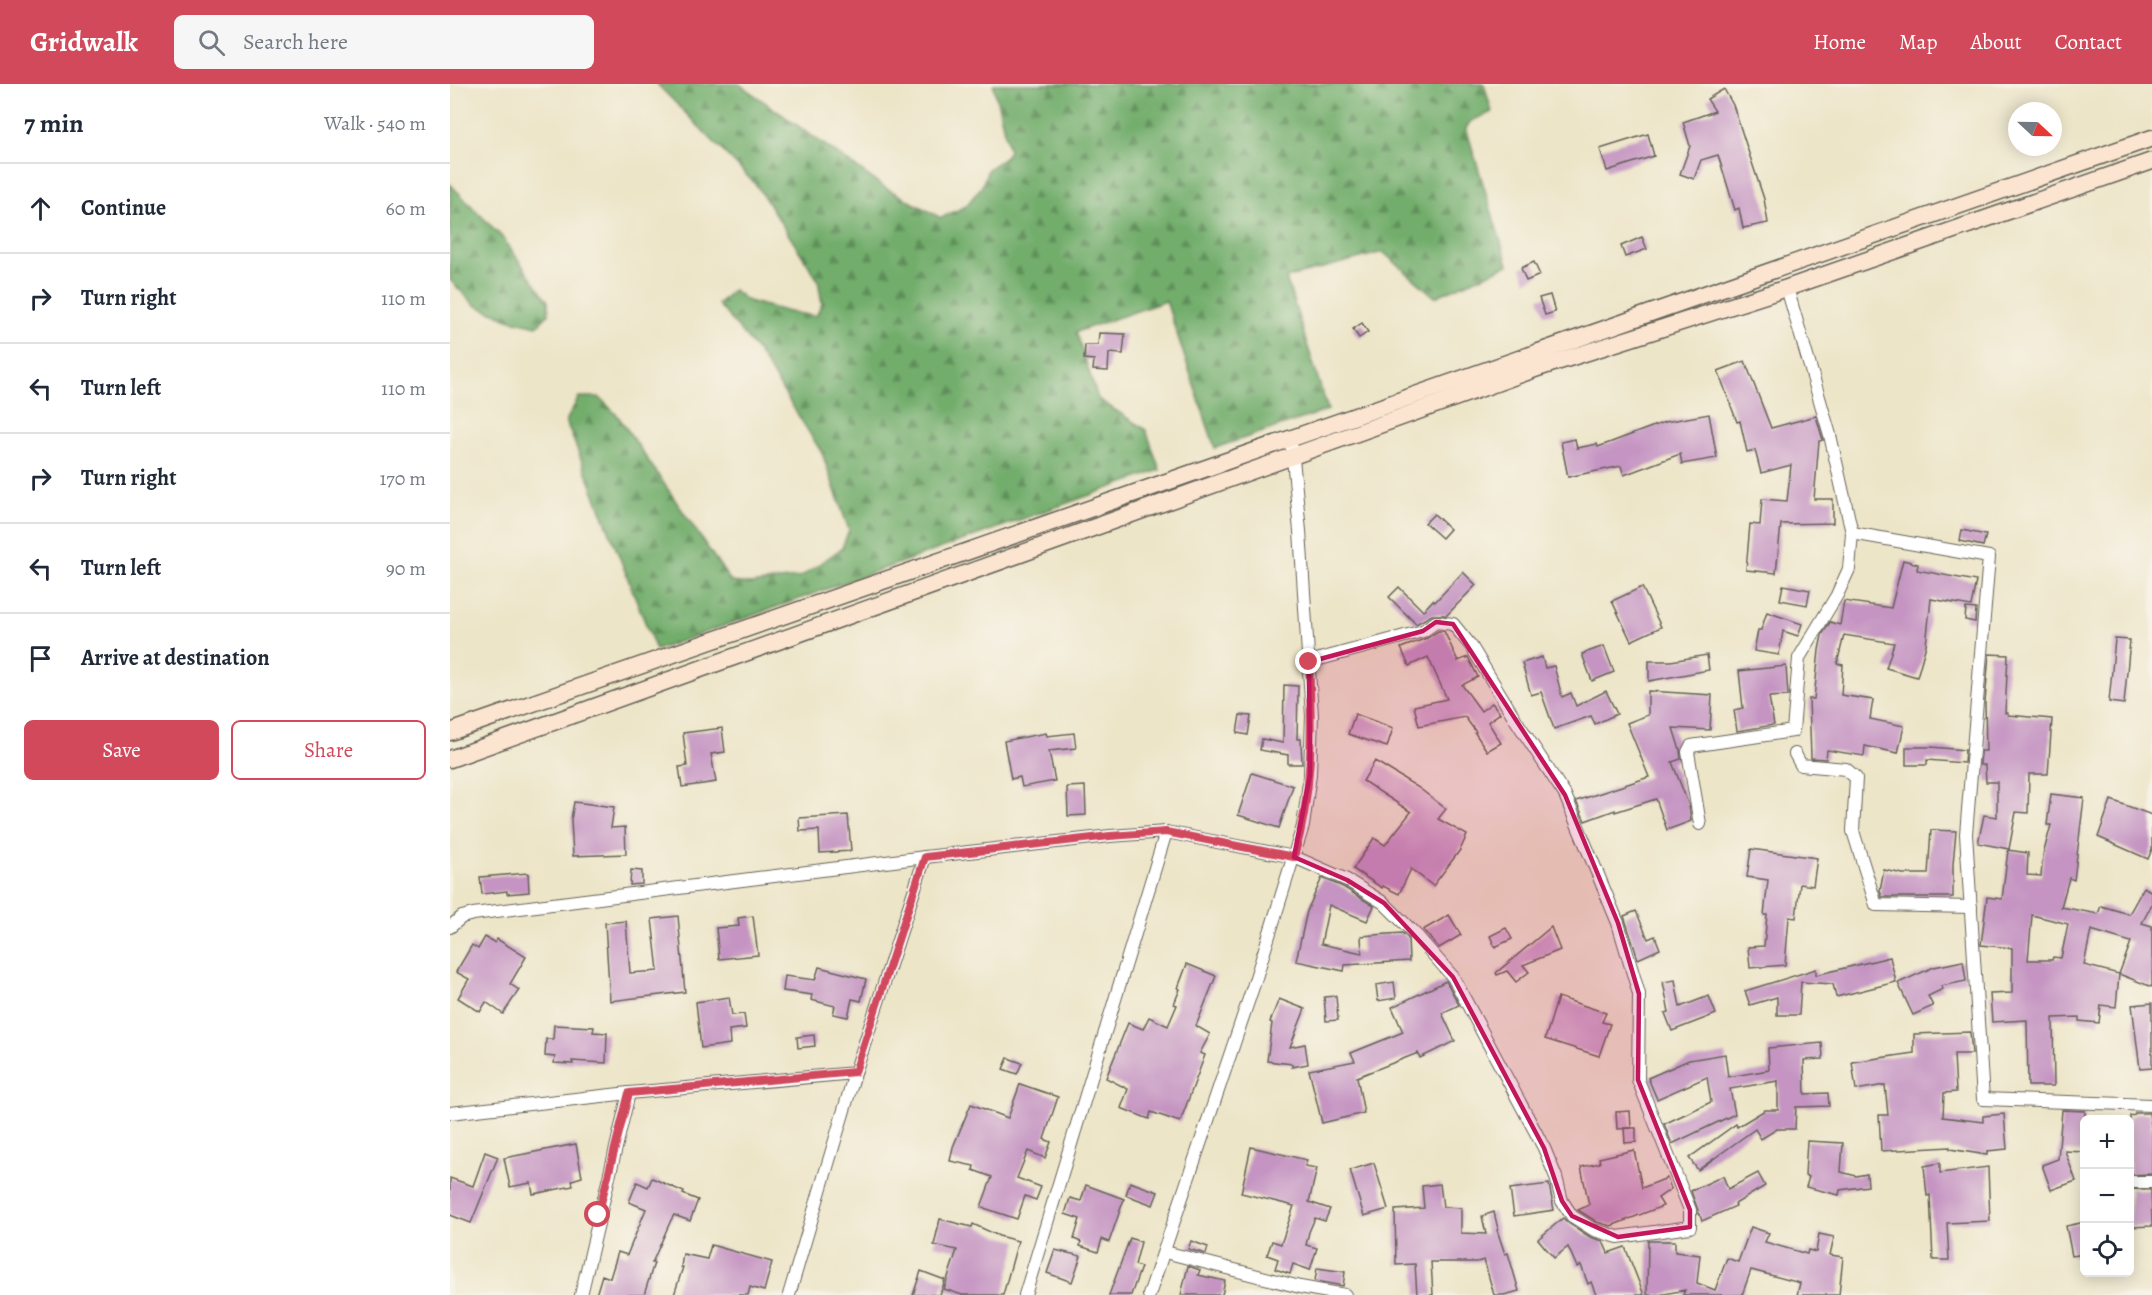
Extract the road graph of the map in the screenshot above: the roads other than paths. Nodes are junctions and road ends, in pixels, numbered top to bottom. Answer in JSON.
{"nodes":[{"id":1,"x":2152,"y":138,"type":"edge"},
{"id":2,"x":2152,"y":161,"type":"edge"},
{"id":3,"x":1787,"y":288,"type":"junction"},
{"id":4,"x":1289,"y":438,"type":"junction"},
{"id":5,"x":1294,"y":456,"type":"junction"},
{"id":6,"x":1852,"y":533,"type":"junction"},
{"id":7,"x":1309,"y":662,"type":"junction"},
{"id":8,"x":450,"y":732,"type":"edge"},
{"id":9,"x":1795,"y":754,"type":"dead end"},
{"id":10,"x":450,"y":759,"type":"edge"},
{"id":11,"x":1700,"y":824,"type":"dead end"},
{"id":12,"x":1166,"y":832,"type":"junction"},
{"id":13,"x":925,"y":857,"type":"junction"},
{"id":14,"x":1294,"y":857,"type":"junction"},
{"id":15,"x":1971,"y":907,"type":"junction"},
{"id":16,"x":450,"y":927,"type":"edge"},
{"id":17,"x":855,"y":1072,"type":"junction"},
{"id":18,"x":629,"y":1093,"type":"junction"},
{"id":19,"x":2152,"y":1105,"type":"edge"},
{"id":20,"x":450,"y":1113,"type":"edge"},
{"id":21,"x":2134,"y":1182,"type":"dead end"},
{"id":22,"x":2152,"y":1182,"type":"edge"},
{"id":23,"x":1165,"y":1252,"type":"junction"},
{"id":24,"x":580,"y":1295,"type":"edge"},
{"id":25,"x":789,"y":1295,"type":"edge"},
{"id":26,"x":1025,"y":1295,"type":"edge"},
{"id":27,"x":1149,"y":1295,"type":"edge"},
{"id":28,"x":1345,"y":1295,"type":"edge"}],
"edges":[{"from":1,"to":4,"type":"main road"},
{"from":2,"to":3,"type":"main road"},
{"from":3,"to":5,"type":"main road"},
{"from":3,"to":6,"type":"street"},
{"from":4,"to":5,"type":"street"},
{"from":4,"to":8,"type":"main road"},
{"from":5,"to":7,"type":"street"},
{"from":5,"to":10,"type":"main road"},
{"from":6,"to":11,"type":"street"},
{"from":6,"to":15,"type":"street"},
{"from":7,"to":14,"type":"street"},
{"from":7,"to":14,"type":"street"},
{"from":9,"to":15,"type":"street"},
{"from":12,"to":13,"type":"street"},
{"from":12,"to":14,"type":"street"},
{"from":12,"to":26,"type":"street"},
{"from":13,"to":16,"type":"street"},
{"from":13,"to":17,"type":"street"},
{"from":14,"to":23,"type":"street"},
{"from":15,"to":19,"type":"street"},
{"from":17,"to":18,"type":"street"},
{"from":17,"to":25,"type":"street"},
{"from":18,"to":20,"type":"street"},
{"from":18,"to":24,"type":"street"},
{"from":21,"to":22,"type":"street"},
{"from":23,"to":27,"type":"street"},
{"from":23,"to":28,"type":"street"}]}
